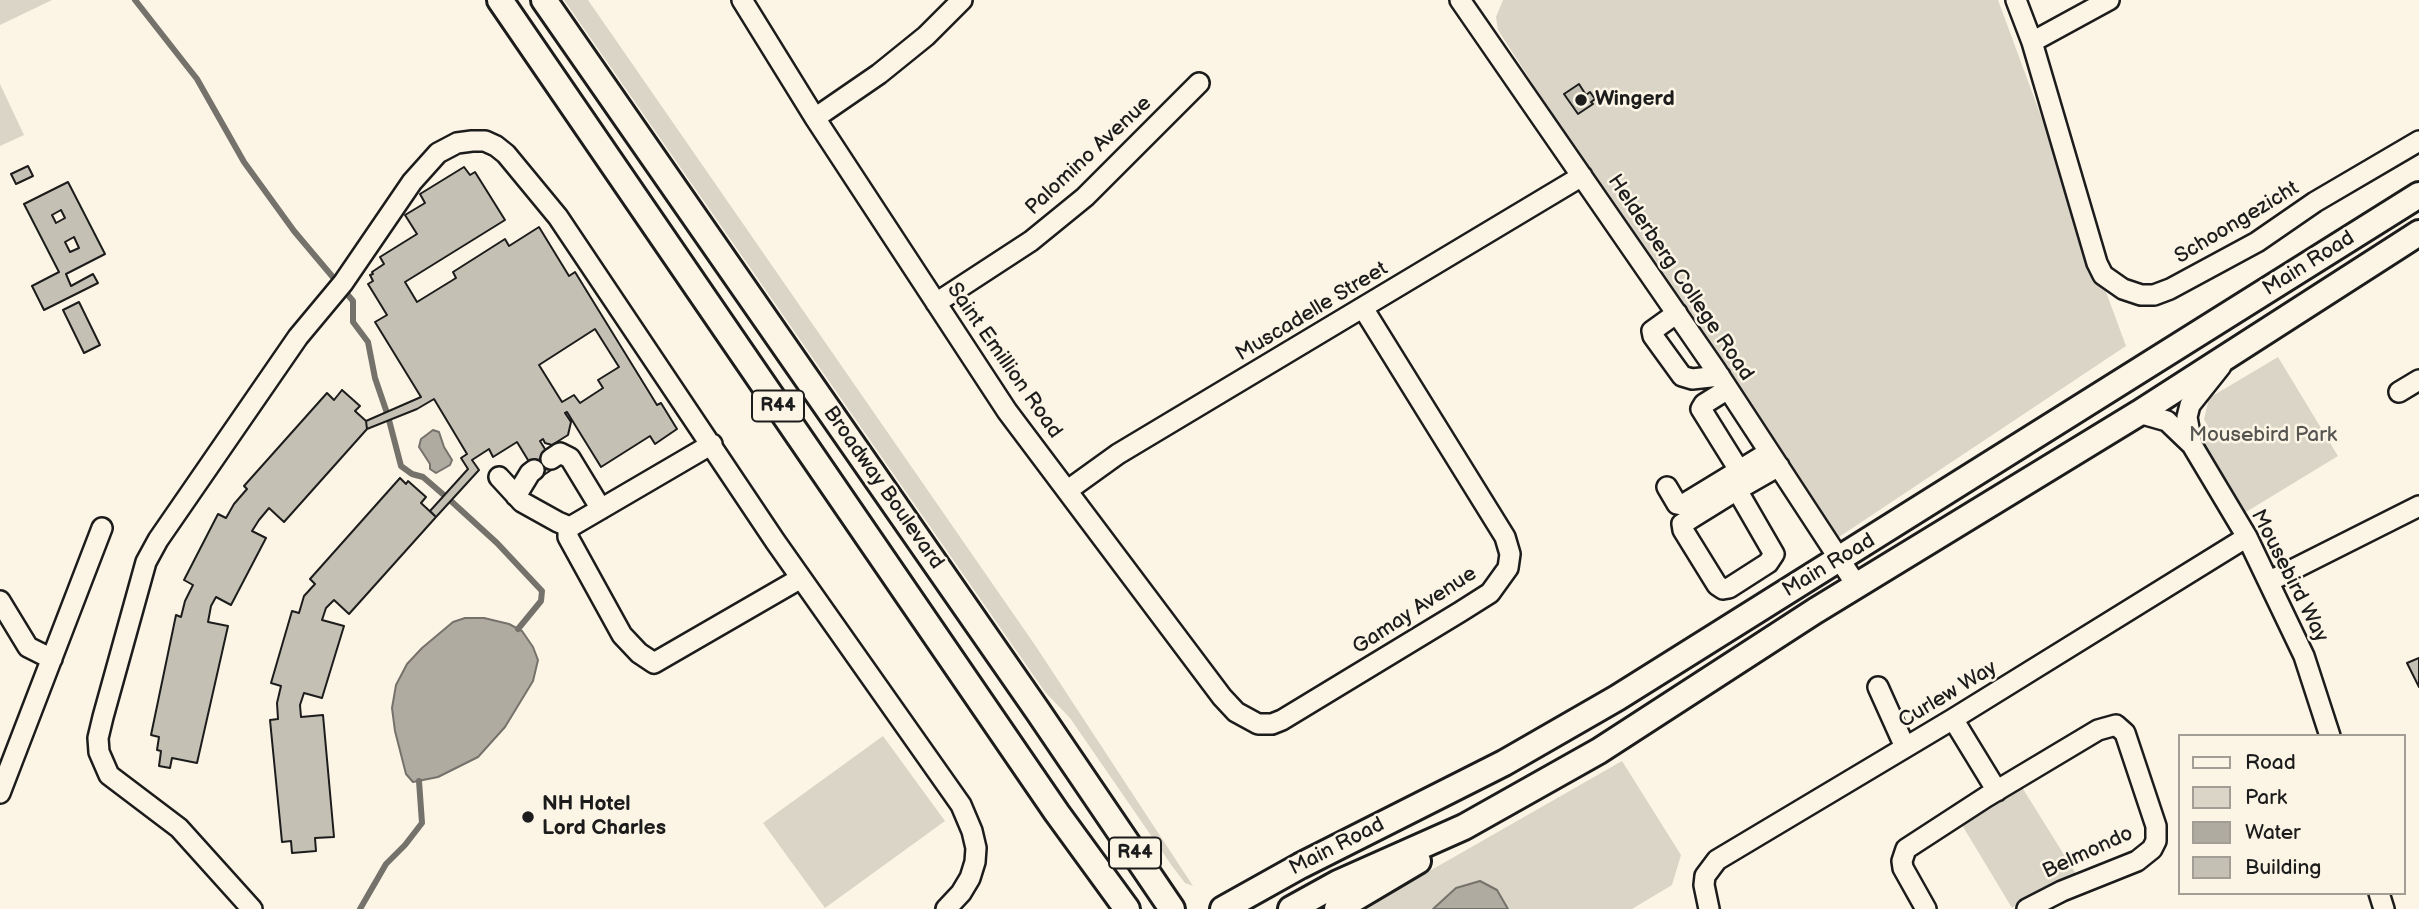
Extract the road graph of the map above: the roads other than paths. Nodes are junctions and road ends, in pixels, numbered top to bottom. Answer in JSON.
{"nodes":[{"id":1,"x":500,"y":0,"type":"edge"},
{"id":2,"x":544,"y":0,"type":"edge"},
{"id":3,"x":742,"y":0,"type":"edge"},
{"id":4,"x":962,"y":0,"type":"edge"},
{"id":5,"x":2016,"y":0,"type":"edge"},
{"id":6,"x":2109,"y":0,"type":"edge"},
{"id":7,"x":1467,"y":2,"type":"edge"},
{"id":8,"x":2032,"y":43,"type":"junction"},
{"id":9,"x":1199,"y":83,"type":"dead end"},
{"id":10,"x":815,"y":118,"type":"junction"},
{"id":11,"x":2419,"y":141,"type":"edge"},
{"id":12,"x":1582,"y":176,"type":"junction"},
{"id":13,"x":2419,"y":195,"type":"edge"},
{"id":14,"x":2419,"y":233,"type":"edge"},
{"id":15,"x":936,"y":303,"type":"junction"},
{"id":16,"x":1363,"y":308,"type":"junction"},
{"id":17,"x":1677,"y":313,"type":"junction"},
{"id":18,"x":2231,"y":354,"type":"junction"},
{"id":19,"x":2419,"y":380,"type":"edge"},
{"id":20,"x":1724,"y":383,"type":"junction"},
{"id":21,"x":2399,"y":392,"type":"dead end"},
{"id":22,"x":2139,"y":413,"type":"junction"},
{"id":23,"x":712,"y":444,"type":"junction"},
{"id":24,"x":2192,"y":444,"type":"junction"},
{"id":25,"x":551,"y":459,"type":"dead end"},
{"id":26,"x":1774,"y":459,"type":"junction"},
{"id":27,"x":534,"y":470,"type":"dead end"},
{"id":28,"x":1739,"y":470,"type":"junction"},
{"id":29,"x":499,"y":477,"type":"dead end"},
{"id":30,"x":1667,"y":487,"type":"dead end"},
{"id":31,"x":1068,"y":490,"type":"junction"},
{"id":32,"x":1737,"y":491,"type":"junction"},
{"id":33,"x":516,"y":496,"type":"junction"},
{"id":34,"x":2419,"y":506,"type":"edge"},
{"id":35,"x":601,"y":509,"type":"junction"},
{"id":36,"x":570,"y":527,"type":"junction"},
{"id":37,"x":102,"y":528,"type":"dead end"},
{"id":38,"x":2247,"y":537,"type":"junction"},
{"id":39,"x":1840,"y":560,"type":"junction"},
{"id":40,"x":801,"y":578,"type":"junction"},
{"id":41,"x":2270,"y":581,"type":"junction"},
{"id":42,"x":1857,"y":586,"type":"junction"},
{"id":43,"x":0,"y":601,"type":"edge"},
{"id":44,"x":52,"y":659,"type":"junction"},
{"id":45,"x":1878,"y":687,"type":"dead end"},
{"id":46,"x":1953,"y":719,"type":"junction"},
{"id":47,"x":1258,"y":724,"type":"joint"},
{"id":48,"x":2329,"y":734,"type":"edge"},
{"id":49,"x":1905,"y":747,"type":"junction"},
{"id":50,"x":1997,"y":791,"type":"junction"},
{"id":51,"x":0,"y":793,"type":"edge"},
{"id":52,"x":1464,"y":827,"type":"junction"},
{"id":53,"x":252,"y":909,"type":"edge"},
{"id":54,"x":946,"y":909,"type":"edge"},
{"id":55,"x":1127,"y":909,"type":"edge"},
{"id":56,"x":1172,"y":909,"type":"edge"},
{"id":57,"x":1223,"y":909,"type":"edge"},
{"id":58,"x":1291,"y":909,"type":"edge"},
{"id":59,"x":1337,"y":909,"type":"edge"},
{"id":60,"x":1709,"y":909,"type":"edge"},
{"id":61,"x":1926,"y":909,"type":"edge"},
{"id":62,"x":2027,"y":909,"type":"edge"}],
"edges":[{"from":1,"to":55,"type":"main road","name":"Broadway Boulevard","number":"R44"},
{"from":2,"to":56,"type":"main road","name":"Broadway Boulevard","number":"R44"},
{"from":3,"to":10,"type":"street","name":"Saint Emillion Road"},
{"from":4,"to":10,"type":"street"},
{"from":5,"to":8,"type":"street","name":"Schoongezicht"},
{"from":6,"to":8,"type":"street"},
{"from":7,"to":12,"type":"street","name":"Helderberg College Road"},
{"from":8,"to":11,"type":"street","name":"Schoongezicht"},
{"from":9,"to":15,"type":"street","name":"Palomino Avenue"},
{"from":10,"to":15,"type":"street","name":"Saint Emillion Road"},
{"from":12,"to":16,"type":"street","name":"Muscadelle Street"},
{"from":12,"to":17,"type":"street","name":"Helderberg College Road"},
{"from":13,"to":39,"type":"main road","name":"Main Road"},
{"from":14,"to":18,"type":"main road","name":"Main Road"},
{"from":15,"to":31,"type":"street","name":"Saint Emillion Road"},
{"from":16,"to":31,"type":"street","name":"Muscadelle Street"},
{"from":16,"to":47,"type":"street","name":"Gamay Avenue"},
{"from":17,"to":20,"type":"street","name":"Helderberg College Road"},
{"from":17,"to":20,"type":"street"},
{"from":18,"to":22,"type":"main road","name":"Main Road"},
{"from":18,"to":24,"type":"street","name":"Mousebird Way"},
{"from":19,"to":21,"type":"street"},
{"from":20,"to":26,"type":"street","name":"Helderberg College Road"},
{"from":20,"to":28,"type":"street"},
{"from":22,"to":24,"type":"street","name":"Mousebird Way"},
{"from":22,"to":42,"type":"main road","name":"Main Road"},
{"from":23,"to":35,"type":"street"},
{"from":23,"to":40,"type":"street"},
{"from":23,"to":53,"type":"street"},
{"from":24,"to":38,"type":"street","name":"Mousebird Way"},
{"from":25,"to":35,"type":"street"},
{"from":26,"to":28,"type":"street"},
{"from":26,"to":32,"type":"street"},
{"from":26,"to":39,"type":"street","name":"Helderberg College Road"},
{"from":27,"to":33,"type":"street"},
{"from":28,"to":30,"type":"street"},
{"from":29,"to":33,"type":"street"},
{"from":31,"to":47,"type":"street","name":"Saint Emillion Road"},
{"from":32,"to":32,"type":"street"},
{"from":33,"to":36,"type":"street"},
{"from":34,"to":41,"type":"street"},
{"from":35,"to":36,"type":"street"},
{"from":36,"to":40,"type":"street"},
{"from":37,"to":44,"type":"street"},
{"from":38,"to":41,"type":"street","name":"Mousebird Way"},
{"from":38,"to":46,"type":"street","name":"Curlew Way"},
{"from":39,"to":42,"type":"street","name":"Helderberg College Road"},
{"from":39,"to":57,"type":"main road","name":"Main Road"},
{"from":40,"to":54,"type":"street"},
{"from":41,"to":48,"type":"street","name":"Mousebird Way"},
{"from":42,"to":52,"type":"main road","name":"Main Road"},
{"from":43,"to":44,"type":"street"},
{"from":44,"to":51,"type":"street"},
{"from":45,"to":49,"type":"street"},
{"from":46,"to":49,"type":"street","name":"Curlew Way"},
{"from":46,"to":50,"type":"street"},
{"from":49,"to":60,"type":"street","name":"Curlew Way"},
{"from":50,"to":61,"type":"street","name":"Belmondo"},
{"from":50,"to":62,"type":"street","name":"Belmondo"},
{"from":52,"to":58,"type":"main road","name":"Main Road"},
{"from":52,"to":59,"type":"main road"}]}
